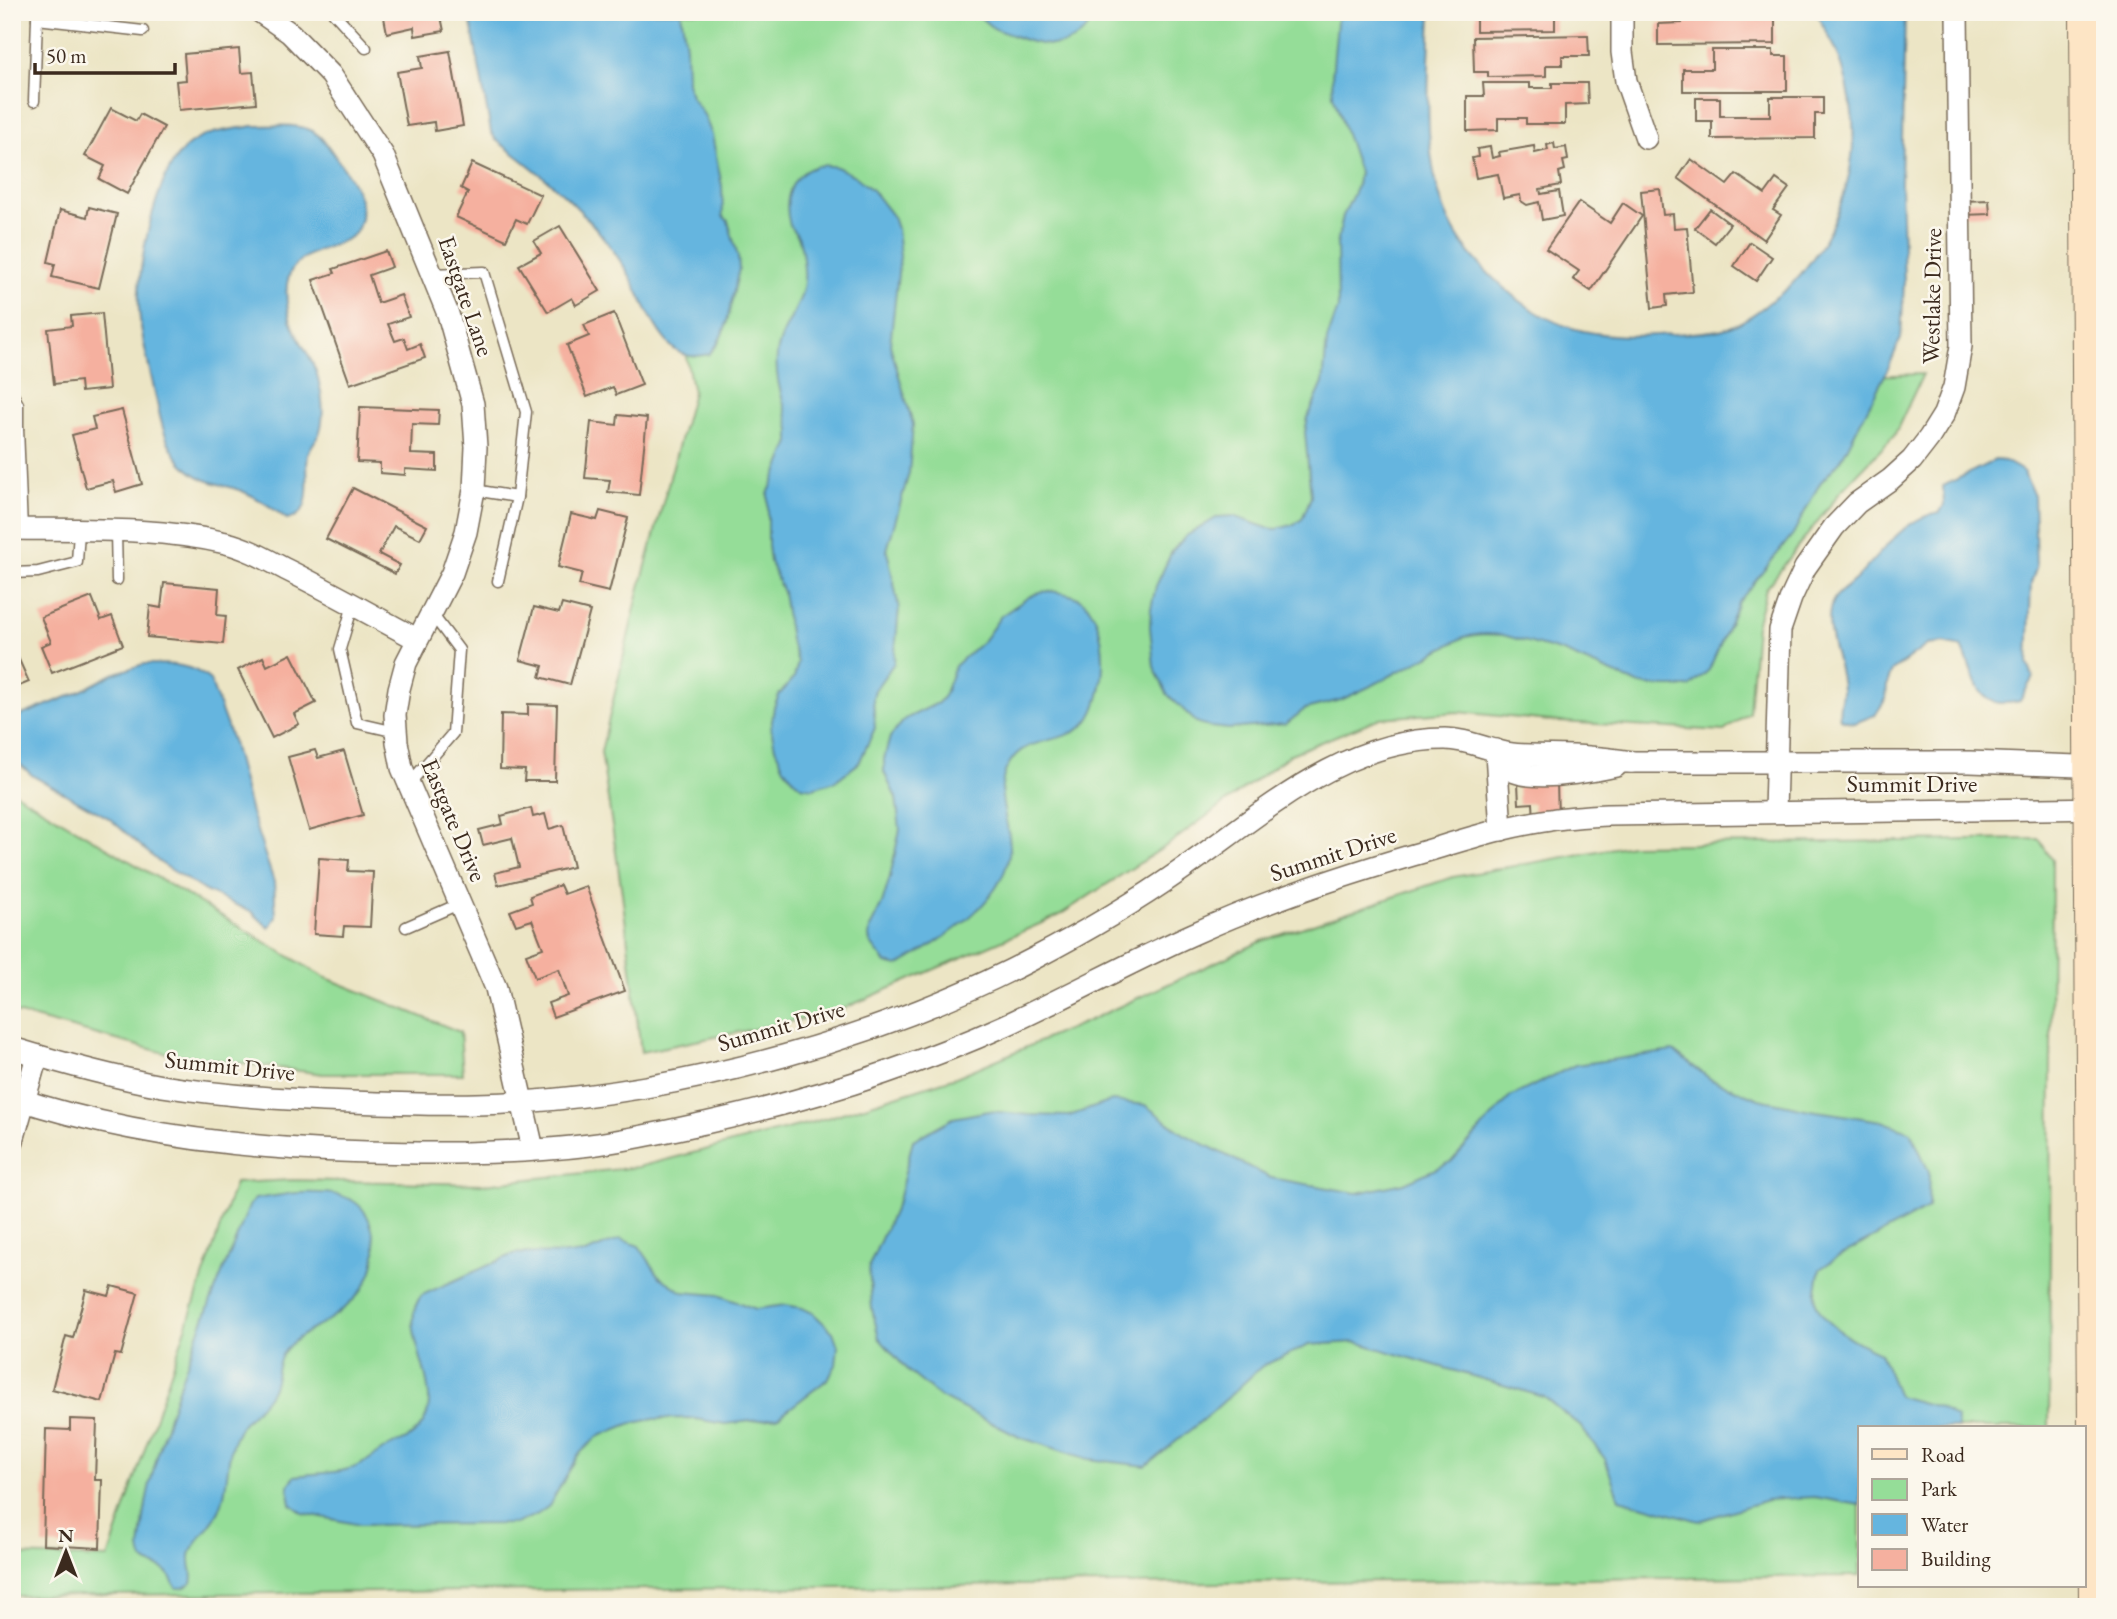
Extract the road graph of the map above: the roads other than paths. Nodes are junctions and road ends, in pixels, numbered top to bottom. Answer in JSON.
{"nodes":[{"id":1,"x":260,"y":12,"type":"edge"},
{"id":2,"x":332,"y":12,"type":"edge"},
{"id":3,"x":1622,"y":12,"type":"edge"},
{"id":4,"x":1957,"y":12,"type":"edge"},
{"id":5,"x":2085,"y":12,"type":"edge"},
{"id":6,"x":37,"y":15,"type":"edge"},
{"id":7,"x":143,"y":31,"type":"dead end"},
{"id":8,"x":366,"y":48,"type":"dead end"},
{"id":9,"x":34,"y":101,"type":"dead end"},
{"id":10,"x":1646,"y":138,"type":"dead end"},
{"id":11,"x":432,"y":274,"type":"junction"},
{"id":12,"x":12,"y":393,"type":"edge"},
{"id":13,"x":15,"y":426,"type":"edge"},
{"id":14,"x":474,"y":490,"type":"junction"},
{"id":15,"x":517,"y":497,"type":"junction"},
{"id":16,"x":17,"y":530,"type":"edge"},
{"id":17,"x":79,"y":530,"type":"junction"},
{"id":18,"x":116,"y":531,"type":"junction"},
{"id":19,"x":12,"y":573,"type":"edge"},
{"id":20,"x":117,"y":580,"type":"dead end"},
{"id":21,"x":498,"y":581,"type":"dead end"},
{"id":22,"x":354,"y":605,"type":"junction"},
{"id":23,"x":432,"y":614,"type":"junction"},
{"id":24,"x":417,"y":639,"type":"junction"},
{"id":25,"x":396,"y":732,"type":"junction"},
{"id":26,"x":1496,"y":750,"type":"junction"},
{"id":27,"x":1776,"y":763,"type":"junction"},
{"id":28,"x":2097,"y":767,"type":"edge"},
{"id":29,"x":409,"y":784,"type":"junction"},
{"id":30,"x":2097,"y":808,"type":"edge"},
{"id":31,"x":1775,"y":812,"type":"junction"},
{"id":32,"x":1501,"y":830,"type":"junction"},
{"id":33,"x":461,"y":903,"type":"junction"},
{"id":34,"x":406,"y":927,"type":"dead end"},
{"id":35,"x":12,"y":1048,"type":"edge"},
{"id":36,"x":37,"y":1056,"type":"junction"},
{"id":37,"x":19,"y":1099,"type":"edge"},
{"id":38,"x":522,"y":1102,"type":"junction"},
{"id":39,"x":12,"y":1144,"type":"edge"},
{"id":40,"x":533,"y":1149,"type":"junction"},
{"id":41,"x":2094,"y":1607,"type":"edge"}],
"edges":[{"from":1,"to":11,"type":"street","name":"Eastgate Lane"},
{"from":2,"to":8,"type":"lane"},
{"from":3,"to":10,"type":"street"},
{"from":4,"to":27,"type":"street","name":"Westlake Drive"},
{"from":5,"to":28,"type":"main road"},
{"from":6,"to":7,"type":"lane"},
{"from":6,"to":9,"type":"lane"},
{"from":11,"to":14,"type":"street","name":"Eastgate Lane"},
{"from":11,"to":15,"type":"lane"},
{"from":12,"to":13,"type":"lane"},
{"from":13,"to":16,"type":"lane"},
{"from":14,"to":15,"type":"lane"},
{"from":14,"to":23,"type":"street","name":"Eastgate Lane"},
{"from":15,"to":21,"type":"lane"},
{"from":16,"to":17,"type":"street"},
{"from":17,"to":18,"type":"street"},
{"from":17,"to":19,"type":"lane"},
{"from":18,"to":20,"type":"lane"},
{"from":18,"to":22,"type":"street"},
{"from":22,"to":24,"type":"street"},
{"from":22,"to":25,"type":"lane"},
{"from":23,"to":24,"type":"street","name":"Eastgate Lane"},
{"from":23,"to":29,"type":"lane"},
{"from":24,"to":25,"type":"street","name":"Eastgate Drive"},
{"from":25,"to":29,"type":"street","name":"Eastgate Drive"},
{"from":26,"to":27,"type":"street","name":"Summit Drive"},
{"from":26,"to":32,"type":"street"},
{"from":26,"to":38,"type":"street","name":"Summit Drive"},
{"from":27,"to":28,"type":"street","name":"Summit Drive"},
{"from":27,"to":31,"type":"street","name":"Westlake Drive"},
{"from":28,"to":30,"type":"main road"},
{"from":29,"to":33,"type":"street","name":"Eastgate Drive"},
{"from":30,"to":31,"type":"street","name":"Summit Drive"},
{"from":30,"to":41,"type":"main road"},
{"from":31,"to":32,"type":"street","name":"Summit Drive"},
{"from":32,"to":40,"type":"street","name":"Summit Drive"},
{"from":33,"to":34,"type":"lane"},
{"from":33,"to":38,"type":"street","name":"Eastgate Drive"},
{"from":35,"to":36,"type":"street","name":"Summit Drive"},
{"from":36,"to":37,"type":"street"},
{"from":36,"to":38,"type":"street","name":"Summit Drive"},
{"from":37,"to":39,"type":"street"},
{"from":37,"to":40,"type":"street","name":"Summit Drive"},
{"from":38,"to":40,"type":"street","name":"Eastgate Drive"}]}
